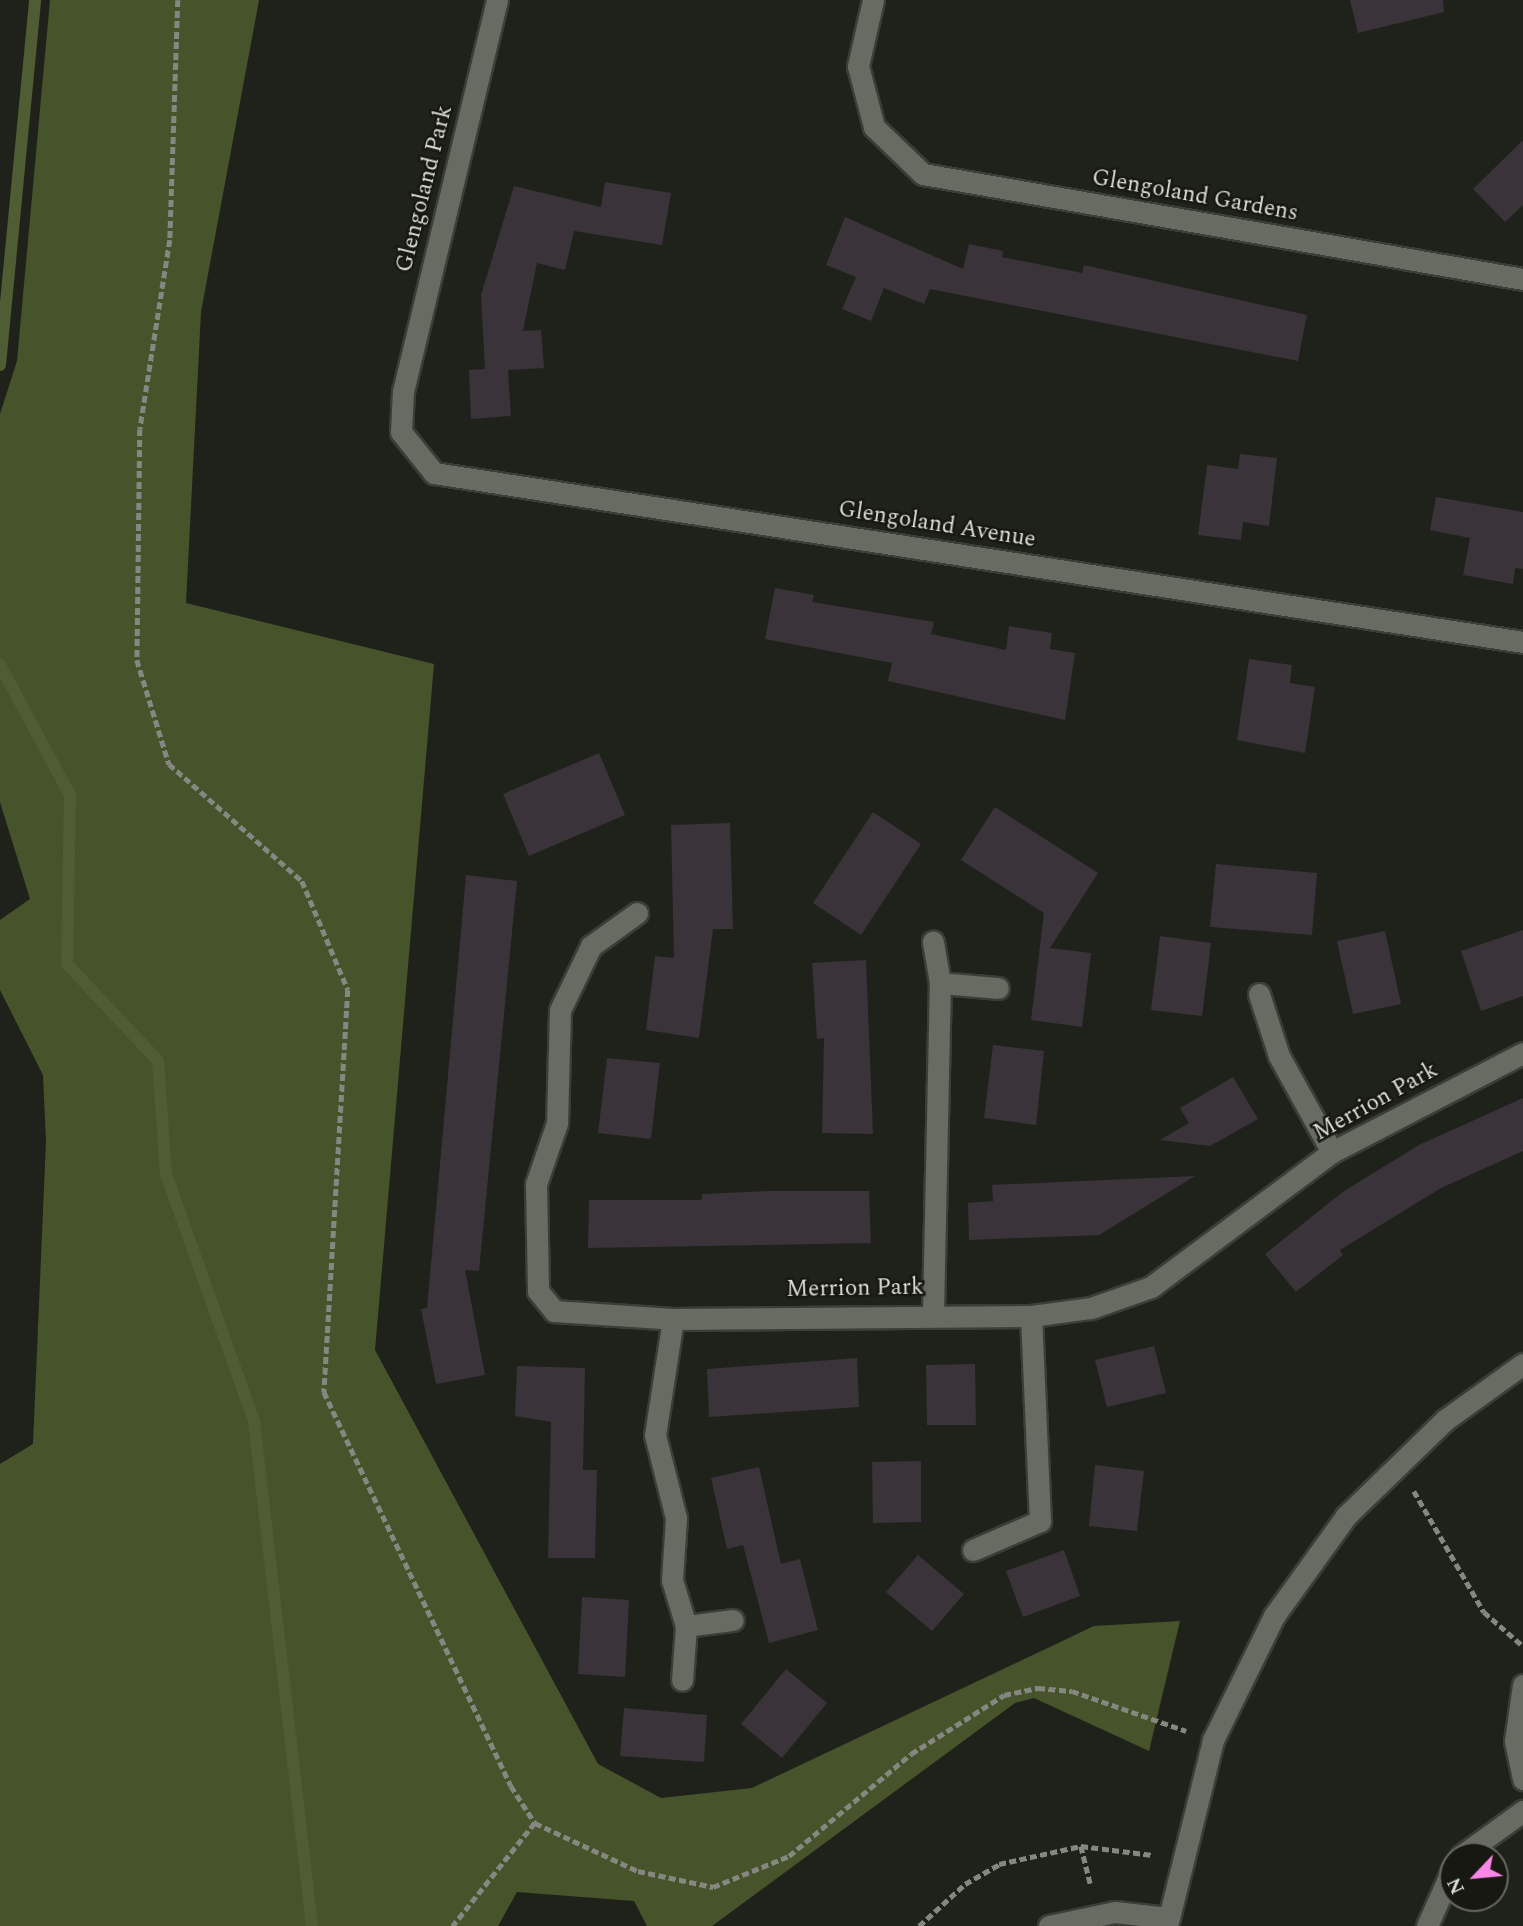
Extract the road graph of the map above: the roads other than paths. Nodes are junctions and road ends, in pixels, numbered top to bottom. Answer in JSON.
{"nodes":[{"id":1,"x":497,"y":0,"type":"edge"},
{"id":2,"x":873,"y":0,"type":"edge"},
{"id":3,"x":1523,"y":279,"type":"edge"},
{"id":4,"x":402,"y":391,"type":"joint"},
{"id":5,"x":1523,"y":642,"type":"edge"},
{"id":6,"x":638,"y":913,"type":"dead end"},
{"id":7,"x":933,"y":942,"type":"dead end"},
{"id":8,"x":940,"y":983,"type":"junction"},
{"id":9,"x":998,"y":988,"type":"dead end"},
{"id":10,"x":1259,"y":994,"type":"dead end"},
{"id":11,"x":1523,"y":1054,"type":"edge"},
{"id":12,"x":1332,"y":1152,"type":"junction"},
{"id":13,"x":933,"y":1313,"type":"junction"},
{"id":14,"x":1031,"y":1316,"type":"junction"},
{"id":15,"x":673,"y":1319,"type":"junction"},
{"id":16,"x":1523,"y":1364,"type":"edge"},
{"id":17,"x":973,"y":1550,"type":"dead end"},
{"id":18,"x":733,"y":1620,"type":"dead end"},
{"id":19,"x":686,"y":1626,"type":"junction"},
{"id":20,"x":682,"y":1681,"type":"dead end"},
{"id":21,"x":1523,"y":1685,"type":"edge"},
{"id":22,"x":1523,"y":1779,"type":"edge"},
{"id":23,"x":1523,"y":1811,"type":"edge"},
{"id":24,"x":1480,"y":1842,"type":"edge"},
{"id":25,"x":1439,"y":1899,"type":"edge"},
{"id":26,"x":1167,"y":1922,"type":"edge"},
{"id":27,"x":1049,"y":1926,"type":"edge"},
{"id":28,"x":1427,"y":1926,"type":"edge"}],
"edges":[{"from":1,"to":4,"type":"street","name":"Glengoland Park"},
{"from":2,"to":3,"type":"street","name":"Glengoland Gardens"},
{"from":4,"to":5,"type":"street","name":"Glengoland Avenue"},
{"from":6,"to":15,"type":"street","name":"Merrion Park"},
{"from":7,"to":8,"type":"street"},
{"from":8,"to":9,"type":"street"},
{"from":8,"to":13,"type":"street"},
{"from":10,"to":12,"type":"street"},
{"from":11,"to":12,"type":"street","name":"Merrion Park"},
{"from":12,"to":14,"type":"street","name":"Merrion Park"},
{"from":13,"to":14,"type":"street","name":"Merrion Park"},
{"from":13,"to":15,"type":"street","name":"Merrion Park"},
{"from":14,"to":17,"type":"street"},
{"from":15,"to":19,"type":"street"},
{"from":16,"to":26,"type":"street"},
{"from":18,"to":19,"type":"street"},
{"from":19,"to":20,"type":"street"},
{"from":21,"to":22,"type":"street"},
{"from":23,"to":24,"type":"street"},
{"from":25,"to":28,"type":"street"},
{"from":26,"to":27,"type":"street"}]}
